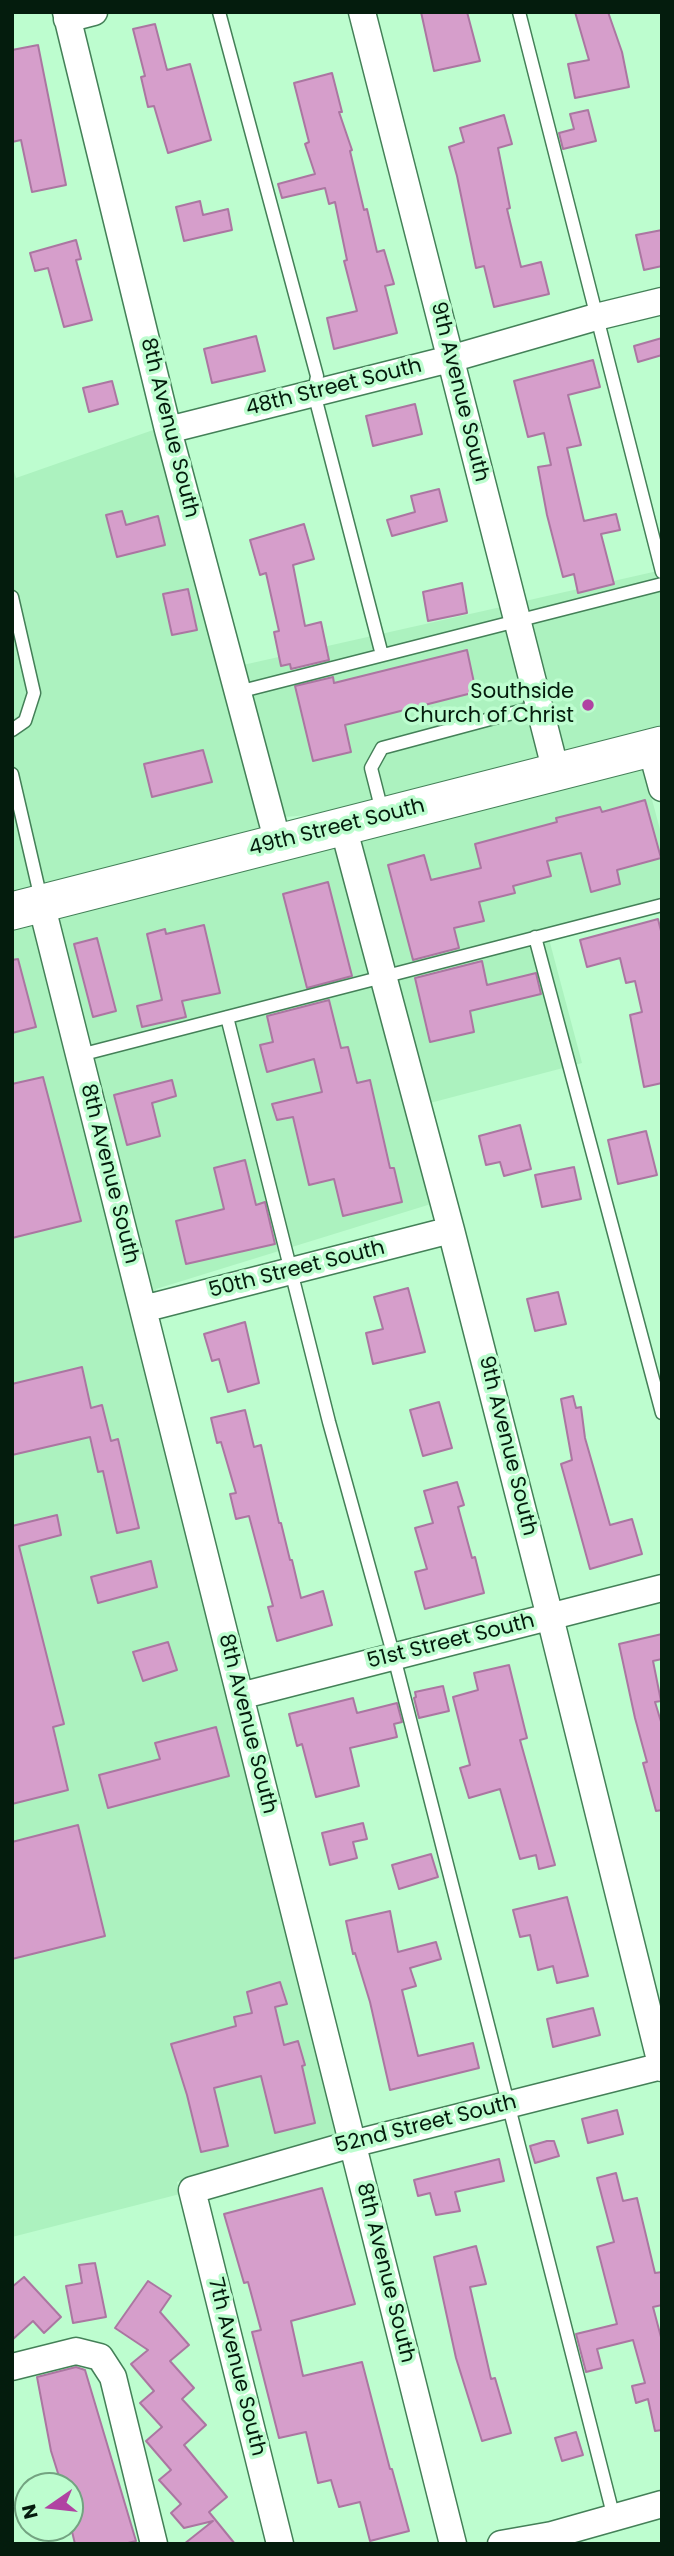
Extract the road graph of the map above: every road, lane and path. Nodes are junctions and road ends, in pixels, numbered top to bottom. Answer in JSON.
{"nodes":[{"id":1,"x":94,"y":12,"type":"edge"},
{"id":2,"x":219,"y":12,"type":"edge"},
{"id":3,"x":362,"y":12,"type":"edge"},
{"id":4,"x":519,"y":12,"type":"edge"},
{"id":5,"x":66,"y":16,"type":"edge"},
{"id":6,"x":662,"y":301,"type":"edge"},
{"id":7,"x":596,"y":317,"type":"junction"},
{"id":8,"x":450,"y":359,"type":"junction"},
{"id":9,"x":314,"y":393,"type":"junction"},
{"id":10,"x":169,"y":430,"type":"junction"},
{"id":11,"x":662,"y":572,"type":"edge"},
{"id":12,"x":662,"y":584,"type":"edge"},
{"id":13,"x":12,"y":597,"type":"edge"},
{"id":14,"x":517,"y":621,"type":"junction"},
{"id":15,"x":382,"y":655,"type":"junction"},
{"id":16,"x":238,"y":692,"type":"junction"},
{"id":17,"x":539,"y":706,"type":"junction"},
{"id":18,"x":12,"y":730,"type":"edge"},
{"id":19,"x":657,"y":747,"type":"edge"},
{"id":20,"x":556,"y":772,"type":"junction"},
{"id":21,"x":12,"y":774,"type":"edge"},
{"id":22,"x":662,"y":788,"type":"edge"},
{"id":23,"x":15,"y":797,"type":"edge"},
{"id":24,"x":383,"y":816,"type":"junction"},
{"id":25,"x":343,"y":827,"type":"junction"},
{"id":26,"x":278,"y":843,"type":"junction"},
{"id":27,"x":662,"y":905,"type":"edge"},
{"id":28,"x":27,"y":907,"type":"edge"},
{"id":29,"x":535,"y":937,"type":"junction"},
{"id":30,"x":383,"y":977,"type":"junction"},
{"id":31,"x":227,"y":1017,"type":"junction"},
{"id":32,"x":80,"y":1055,"type":"junction"},
{"id":33,"x":452,"y":1230,"type":"junction"},
{"id":34,"x":292,"y":1271,"type":"junction"},
{"id":35,"x":143,"y":1309,"type":"junction"},
{"id":36,"x":662,"y":1413,"type":"edge"},
{"id":37,"x":662,"y":1588,"type":"edge"},
{"id":38,"x":550,"y":1616,"type":"junction"},
{"id":39,"x":394,"y":1657,"type":"junction"},
{"id":40,"x":240,"y":1696,"type":"junction"},
{"id":41,"x":662,"y":2066,"type":"edge"},
{"id":42,"x":509,"y":2104,"type":"junction"},
{"id":43,"x":352,"y":2144,"type":"junction"},
{"id":44,"x":192,"y":2190,"type":"joint"},
{"id":45,"x":12,"y":2367,"type":"edge"},
{"id":46,"x":662,"y":2504,"type":"edge"},
{"id":47,"x":614,"y":2518,"type":"junction"},
{"id":48,"x":553,"y":2539,"type":"edge"},
{"id":49,"x":154,"y":2544,"type":"edge"},
{"id":50,"x":280,"y":2544,"type":"edge"},
{"id":51,"x":453,"y":2544,"type":"edge"},
{"id":52,"x":501,"y":2544,"type":"edge"}],
"edges":[{"from":1,"to":5,"type":"street"},
{"from":2,"to":9,"type":"lane"},
{"from":3,"to":8,"type":"street","name":"9th Avenue South"},
{"from":4,"to":7,"type":"lane"},
{"from":5,"to":10,"type":"street","name":"8th Avenue South"},
{"from":6,"to":7,"type":"street","name":"48th Street South"},
{"from":7,"to":8,"type":"street","name":"48th Street South"},
{"from":7,"to":11,"type":"lane"},
{"from":8,"to":9,"type":"street","name":"48th Street South"},
{"from":8,"to":14,"type":"street","name":"9th Avenue South"},
{"from":9,"to":10,"type":"street","name":"48th Street South"},
{"from":9,"to":15,"type":"lane"},
{"from":10,"to":16,"type":"street","name":"8th Avenue South"},
{"from":12,"to":14,"type":"lane"},
{"from":13,"to":18,"type":"lane"},
{"from":14,"to":15,"type":"lane"},
{"from":14,"to":17,"type":"street","name":"9th Avenue South"},
{"from":15,"to":16,"type":"lane"},
{"from":16,"to":26,"type":"street","name":"8th Avenue South"},
{"from":17,"to":20,"type":"street","name":"9th Avenue South"},
{"from":17,"to":24,"type":"lane"},
{"from":19,"to":20,"type":"main road","name":"49th Street South"},
{"from":19,"to":22,"type":"street"},
{"from":20,"to":24,"type":"main road","name":"49th Street South"},
{"from":21,"to":23,"type":"lane"},
{"from":23,"to":28,"type":"lane"},
{"from":24,"to":25,"type":"main road","name":"49th Street South"},
{"from":25,"to":26,"type":"main road","name":"49th Street South"},
{"from":25,"to":30,"type":"street","name":"9th Avenue South"},
{"from":26,"to":28,"type":"main road","name":"49th Street South"},
{"from":27,"to":29,"type":"lane"},
{"from":28,"to":32,"type":"street","name":"8th Avenue South"},
{"from":29,"to":30,"type":"lane"},
{"from":29,"to":36,"type":"lane"},
{"from":30,"to":31,"type":"lane"},
{"from":30,"to":33,"type":"street","name":"9th Avenue South"},
{"from":31,"to":32,"type":"lane"},
{"from":31,"to":34,"type":"lane"},
{"from":32,"to":35,"type":"street","name":"8th Avenue South"},
{"from":33,"to":34,"type":"street","name":"50th Street South"},
{"from":33,"to":38,"type":"street","name":"9th Avenue South"},
{"from":34,"to":35,"type":"street","name":"50th Street South"},
{"from":34,"to":39,"type":"lane"},
{"from":35,"to":40,"type":"street","name":"8th Avenue South"},
{"from":37,"to":38,"type":"street","name":"51st Street South"},
{"from":38,"to":39,"type":"street","name":"51st Street South"},
{"from":38,"to":41,"type":"street","name":"9th Avenue South"},
{"from":39,"to":40,"type":"street","name":"51st Street South"},
{"from":39,"to":42,"type":"lane"},
{"from":40,"to":43,"type":"street","name":"8th Avenue South"},
{"from":41,"to":42,"type":"street","name":"52nd Street South"},
{"from":42,"to":43,"type":"street","name":"52nd Street South"},
{"from":42,"to":47,"type":"lane"},
{"from":43,"to":44,"type":"street","name":"52nd Street South"},
{"from":43,"to":51,"type":"street","name":"8th Avenue South"},
{"from":44,"to":50,"type":"street","name":"7th Avenue South"},
{"from":45,"to":49,"type":"street"},
{"from":46,"to":47,"type":"street"},
{"from":47,"to":48,"type":"street"},
{"from":48,"to":52,"type":"street"}]}
